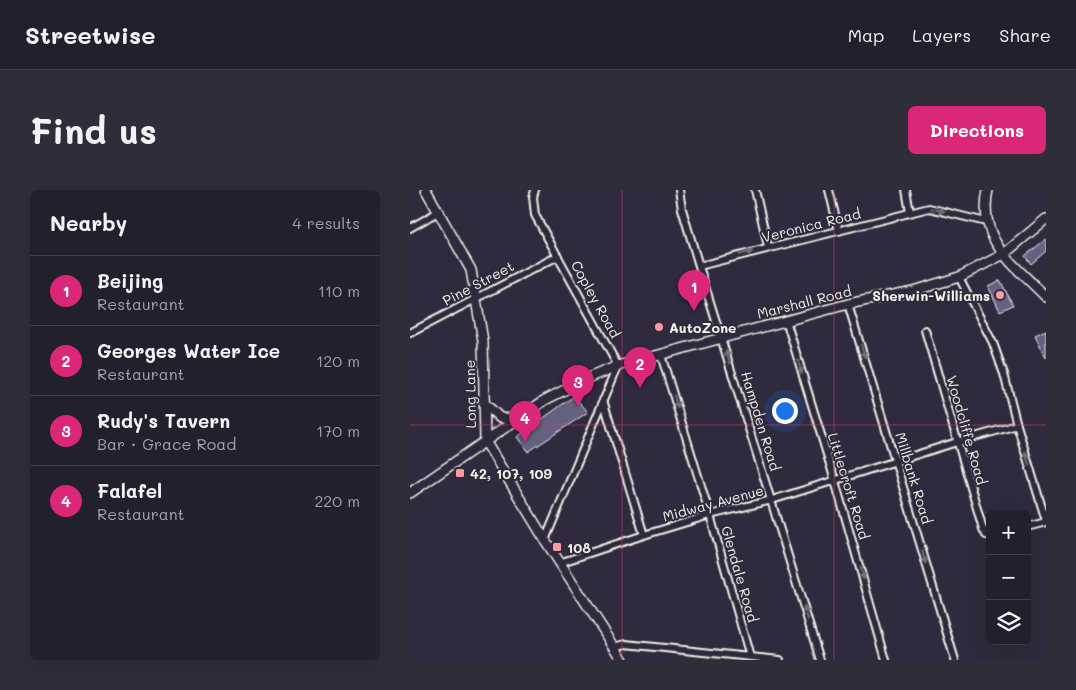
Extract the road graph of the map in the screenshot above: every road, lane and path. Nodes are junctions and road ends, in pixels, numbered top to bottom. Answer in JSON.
{"nodes":[{"id":1,"x":426,"y":190,"type":"edge"},
{"id":2,"x":534,"y":190,"type":"edge"},
{"id":3,"x":679,"y":190,"type":"edge"},
{"id":4,"x":755,"y":190,"type":"edge"},
{"id":5,"x":829,"y":190,"type":"edge"},
{"id":6,"x":906,"y":190,"type":"edge"},
{"id":7,"x":988,"y":190,"type":"edge"},
{"id":8,"x":438,"y":212,"type":"junction"},
{"id":9,"x":910,"y":212,"type":"junction"},
{"id":10,"x":1046,"y":219,"type":"edge"},
{"id":11,"x":986,"y":222,"type":"junction"},
{"id":12,"x":410,"y":228,"type":"edge"},
{"id":13,"x":840,"y":231,"type":"junction"},
{"id":14,"x":768,"y":247,"type":"junction"},
{"id":15,"x":1004,"y":254,"type":"junction"},
{"id":16,"x":558,"y":256,"type":"junction"},
{"id":17,"x":699,"y":266,"type":"junction"},
{"id":18,"x":959,"y":277,"type":"junction"},
{"id":19,"x":476,"y":297,"type":"junction"},
{"id":20,"x":1046,"y":297,"type":"edge"},
{"id":21,"x":848,"y":304,"type":"junction"},
{"id":22,"x":786,"y":320,"type":"junction"},
{"id":23,"x":925,"y":330,"type":"dead end"},
{"id":24,"x":410,"y":333,"type":"edge"},
{"id":25,"x":722,"y":338,"type":"junction"},
{"id":26,"x":661,"y":356,"type":"junction"},
{"id":27,"x":618,"y":366,"type":"junction"},
{"id":28,"x":603,"y":400,"type":"junction"},
{"id":29,"x":484,"y":403,"type":"junction"},
{"id":30,"x":517,"y":419,"type":"junction"},
{"id":31,"x":1017,"y":425,"type":"junction"},
{"id":32,"x":484,"y":441,"type":"junction"},
{"id":33,"x":957,"y":442,"type":"junction"},
{"id":34,"x":896,"y":462,"type":"junction"},
{"id":35,"x":835,"y":481,"type":"junction"},
{"id":36,"x":410,"y":493,"type":"edge"},
{"id":37,"x":772,"y":500,"type":"junction"},
{"id":38,"x":710,"y":515,"type":"junction"},
{"id":39,"x":1046,"y":522,"type":"edge"},
{"id":40,"x":1031,"y":526,"type":"edge"},
{"id":41,"x":986,"y":533,"type":"edge"},
{"id":42,"x":644,"y":535,"type":"junction"},
{"id":43,"x":545,"y":540,"type":"junction"},
{"id":44,"x":559,"y":563,"type":"junction"},
{"id":45,"x":614,"y":647,"type":"junction"},
{"id":46,"x":750,"y":656,"type":"junction"},
{"id":47,"x":622,"y":660,"type":"edge"},
{"id":48,"x":780,"y":660,"type":"edge"},
{"id":49,"x":820,"y":660,"type":"edge"},
{"id":50,"x":886,"y":660,"type":"edge"},
{"id":51,"x":955,"y":660,"type":"edge"}],
"edges":[{"from":1,"to":8,"type":"main road","name":"Long Lane"},
{"from":2,"to":16,"type":"street","name":"Copley Road"},
{"from":3,"to":17,"type":"street","name":"Hampden Road"},
{"from":4,"to":14,"type":"street"},
{"from":5,"to":13,"type":"street"},
{"from":6,"to":9,"type":"street"},
{"from":7,"to":11,"type":"main road"},
{"from":8,"to":12,"type":"street"},
{"from":8,"to":19,"type":"main road","name":"Long Lane"},
{"from":9,"to":11,"type":"street","name":"Veronica Road","one_way":true},
{"from":9,"to":13,"type":"street","name":"Veronica Road"},
{"from":10,"to":15,"type":"main road","name":"Marshall Road"},
{"from":11,"to":15,"type":"main road"},
{"from":13,"to":14,"type":"street","name":"Veronica Road"},
{"from":17,"to":14,"type":"street","name":"Veronica Road","one_way":true},
{"from":15,"to":18,"type":"main road","name":"Marshall Road"},
{"from":15,"to":20,"type":"main road"},
{"from":16,"to":19,"type":"street","name":"Pine Street"},
{"from":16,"to":27,"type":"street","name":"Copley Road"},
{"from":17,"to":25,"type":"street","name":"Hampden Road"},
{"from":18,"to":21,"type":"main road","name":"Marshall Road"},
{"from":18,"to":31,"type":"street"},
{"from":19,"to":24,"type":"street","name":"Pine Street"},
{"from":19,"to":29,"type":"main road","name":"Long Lane"},
{"from":21,"to":22,"type":"main road","name":"Marshall Road"},
{"from":21,"to":34,"type":"street","name":"Millbank Road","one_way":true},
{"from":22,"to":25,"type":"main road","name":"Marshall Road"},
{"from":22,"to":35,"type":"street","name":"Littlecroft Road","one_way":true},
{"from":23,"to":33,"type":"street","name":"Woodcliffe Road"},
{"from":25,"to":26,"type":"main road","name":"Marshall Road"},
{"from":37,"to":25,"type":"street","name":"Hampden Road","one_way":true},
{"from":26,"to":27,"type":"main road","name":"Marshall Road"},
{"from":26,"to":38,"type":"street","name":"Glendale Road","one_way":true},
{"from":27,"to":28,"type":"street"},
{"from":27,"to":30,"type":"main road","name":"Marshall Road"},
{"from":28,"to":42,"type":"street"},
{"from":28,"to":43,"type":"street"},
{"from":29,"to":30,"type":"main road"},
{"from":29,"to":32,"type":"main road","name":"Long Lane"},
{"from":30,"to":32,"type":"main road","name":"Marshall Road"},
{"from":31,"to":33,"type":"street","name":"Midway Avenue"},
{"from":39,"to":31,"type":"street","one_way":true},
{"from":32,"to":36,"type":"main road","name":"Marshall Road"},
{"from":32,"to":43,"type":"main road","name":"Long Lane"},
{"from":33,"to":34,"type":"street","name":"Midway Avenue"},
{"from":33,"to":41,"type":"street","name":"Woodcliffe Road"},
{"from":34,"to":35,"type":"street","name":"Midway Avenue"},
{"from":34,"to":51,"type":"street","name":"Millbank Road","one_way":true},
{"from":35,"to":37,"type":"street","name":"Midway Avenue"},
{"from":35,"to":50,"type":"street","name":"Littlecroft Road","one_way":true},
{"from":37,"to":38,"type":"street","name":"Midway Avenue"},
{"from":49,"to":37,"type":"street","name":"Hampden Road","one_way":true},
{"from":38,"to":42,"type":"street","name":"Midway Avenue"},
{"from":38,"to":46,"type":"street","name":"Glendale Road"},
{"from":39,"to":40,"type":"street"},
{"from":42,"to":44,"type":"street","name":"Midway Avenue"},
{"from":43,"to":44,"type":"main road","name":"Long Lane"},
{"from":44,"to":45,"type":"main road","name":"Long Lane"},
{"from":45,"to":46,"type":"street"},
{"from":45,"to":47,"type":"main road","name":"Long Lane"},
{"from":46,"to":48,"type":"street"}]}
